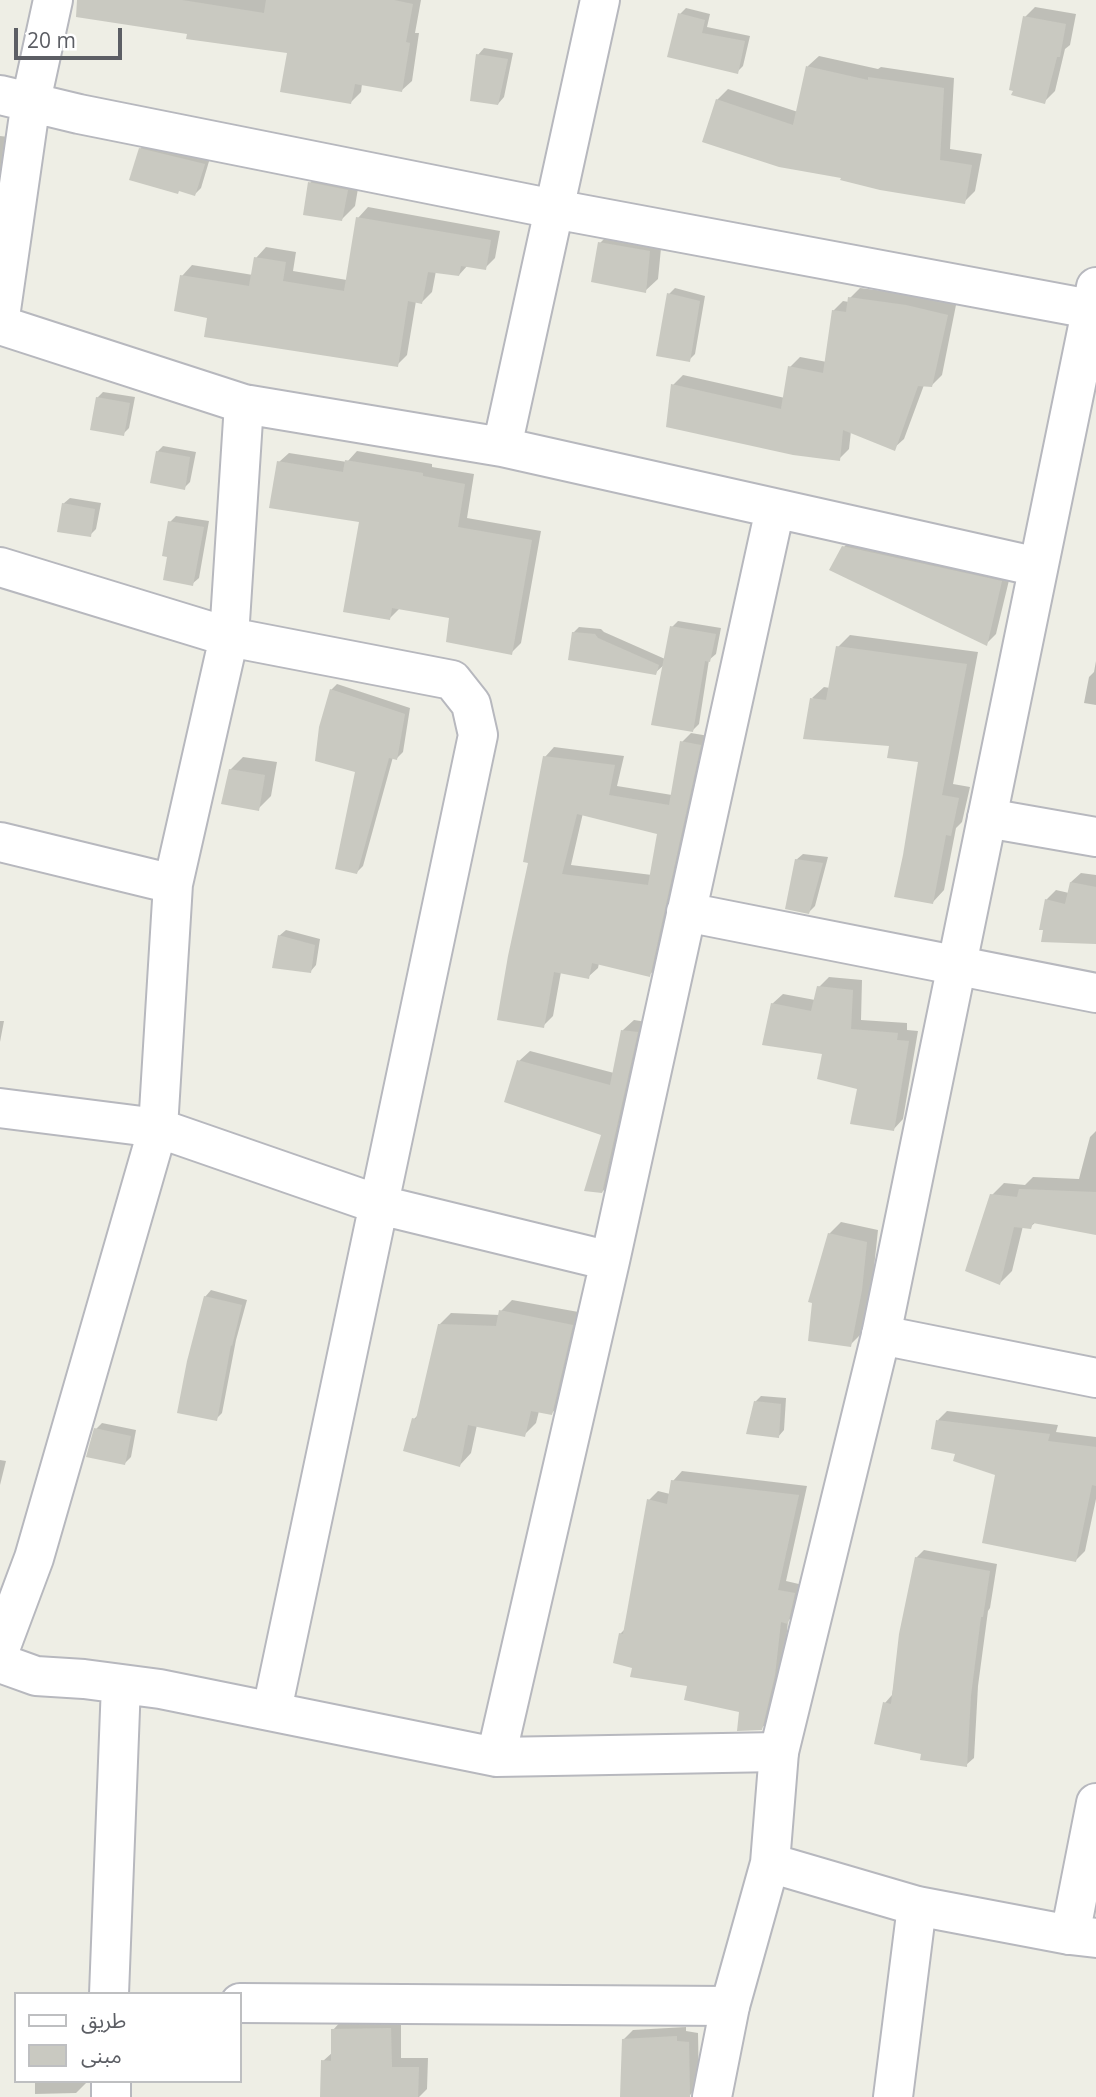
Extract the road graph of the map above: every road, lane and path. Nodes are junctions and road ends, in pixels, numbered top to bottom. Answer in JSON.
{"nodes":[{"id":1,"x":53,"y":0,"type":"edge"},
{"id":2,"x":600,"y":0,"type":"edge"},
{"id":3,"x":15,"y":98,"type":"edge"},
{"id":4,"x":554,"y":209,"type":"junction"},
{"id":5,"x":1094,"y":302,"type":"edge"},
{"id":6,"x":0,"y":317,"type":"edge"},
{"id":7,"x":0,"y":325,"type":"edge"},
{"id":8,"x":244,"y":404,"type":"junction"},
{"id":9,"x":502,"y":447,"type":"junction"},
{"id":10,"x":775,"y":509,"type":"junction"},
{"id":11,"x":0,"y":567,"type":"edge"},
{"id":12,"x":1038,"y":567,"type":"junction"},
{"id":13,"x":229,"y":637,"type":"junction"},
{"id":14,"x":987,"y":818,"type":"junction"},
{"id":15,"x":1096,"y":837,"type":"edge"},
{"id":16,"x":0,"y":842,"type":"edge"},
{"id":17,"x":173,"y":884,"type":"junction"},
{"id":18,"x":687,"y":912,"type":"junction"},
{"id":19,"x":957,"y":966,"type":"junction"},
{"id":20,"x":1096,"y":993,"type":"edge"},
{"id":21,"x":0,"y":1108,"type":"edge"},
{"id":22,"x":158,"y":1128,"type":"junction"},
{"id":23,"x":380,"y":1205,"type":"junction"},
{"id":24,"x":610,"y":1261,"type":"junction"},
{"id":25,"x":881,"y":1335,"type":"junction"},
{"id":26,"x":1096,"y":1378,"type":"edge"},
{"id":27,"x":0,"y":1649,"type":"edge"},
{"id":28,"x":0,"y":1663,"type":"edge"},
{"id":29,"x":121,"y":1684,"type":"junction"},
{"id":30,"x":272,"y":1710,"type":"junction"},
{"id":31,"x":779,"y":1752,"type":"junction"},
{"id":32,"x":496,"y":1757,"type":"junction"},
{"id":33,"x":1096,"y":1802,"type":"edge"},
{"id":34,"x":770,"y":1863,"type":"junction"},
{"id":35,"x":917,"y":1906,"type":"junction"},
{"id":36,"x":1083,"y":1937,"type":"edge"},
{"id":37,"x":109,"y":1992,"type":"edge"},
{"id":38,"x":242,"y":2003,"type":"edge"},
{"id":39,"x":730,"y":2006,"type":"junction"},
{"id":40,"x":712,"y":2097,"type":"edge"},
{"id":41,"x":893,"y":2097,"type":"edge"}],
"edges":[{"from":1,"to":3,"type":"street"},
{"from":2,"to":4,"type":"street"},
{"from":3,"to":4,"type":"street"},
{"from":3,"to":6,"type":"street"},
{"from":4,"to":5,"type":"street"},
{"from":4,"to":9,"type":"street"},
{"from":5,"to":12,"type":"street"},
{"from":7,"to":8,"type":"street"},
{"from":8,"to":9,"type":"street"},
{"from":8,"to":13,"type":"street"},
{"from":9,"to":10,"type":"street"},
{"from":10,"to":12,"type":"street"},
{"from":10,"to":18,"type":"street"},
{"from":11,"to":13,"type":"street"},
{"from":12,"to":14,"type":"street"},
{"from":13,"to":17,"type":"street"},
{"from":13,"to":23,"type":"street"},
{"from":14,"to":15,"type":"street"},
{"from":14,"to":19,"type":"street"},
{"from":16,"to":17,"type":"street"},
{"from":17,"to":22,"type":"street"},
{"from":18,"to":19,"type":"street"},
{"from":18,"to":24,"type":"street"},
{"from":19,"to":20,"type":"street"},
{"from":19,"to":25,"type":"street"},
{"from":21,"to":22,"type":"street"},
{"from":22,"to":23,"type":"street"},
{"from":22,"to":27,"type":"street"},
{"from":23,"to":24,"type":"street"},
{"from":23,"to":30,"type":"street"},
{"from":24,"to":32,"type":"street"},
{"from":25,"to":26,"type":"street"},
{"from":25,"to":31,"type":"street"},
{"from":28,"to":29,"type":"street"},
{"from":29,"to":30,"type":"street"},
{"from":29,"to":37,"type":"street"},
{"from":30,"to":32,"type":"street"},
{"from":31,"to":32,"type":"street"},
{"from":31,"to":34,"type":"street"},
{"from":33,"to":36,"type":"street"},
{"from":34,"to":35,"type":"street"},
{"from":34,"to":39,"type":"street"},
{"from":35,"to":36,"type":"street"},
{"from":35,"to":41,"type":"street"},
{"from":38,"to":39,"type":"street"},
{"from":39,"to":40,"type":"street"}]}
